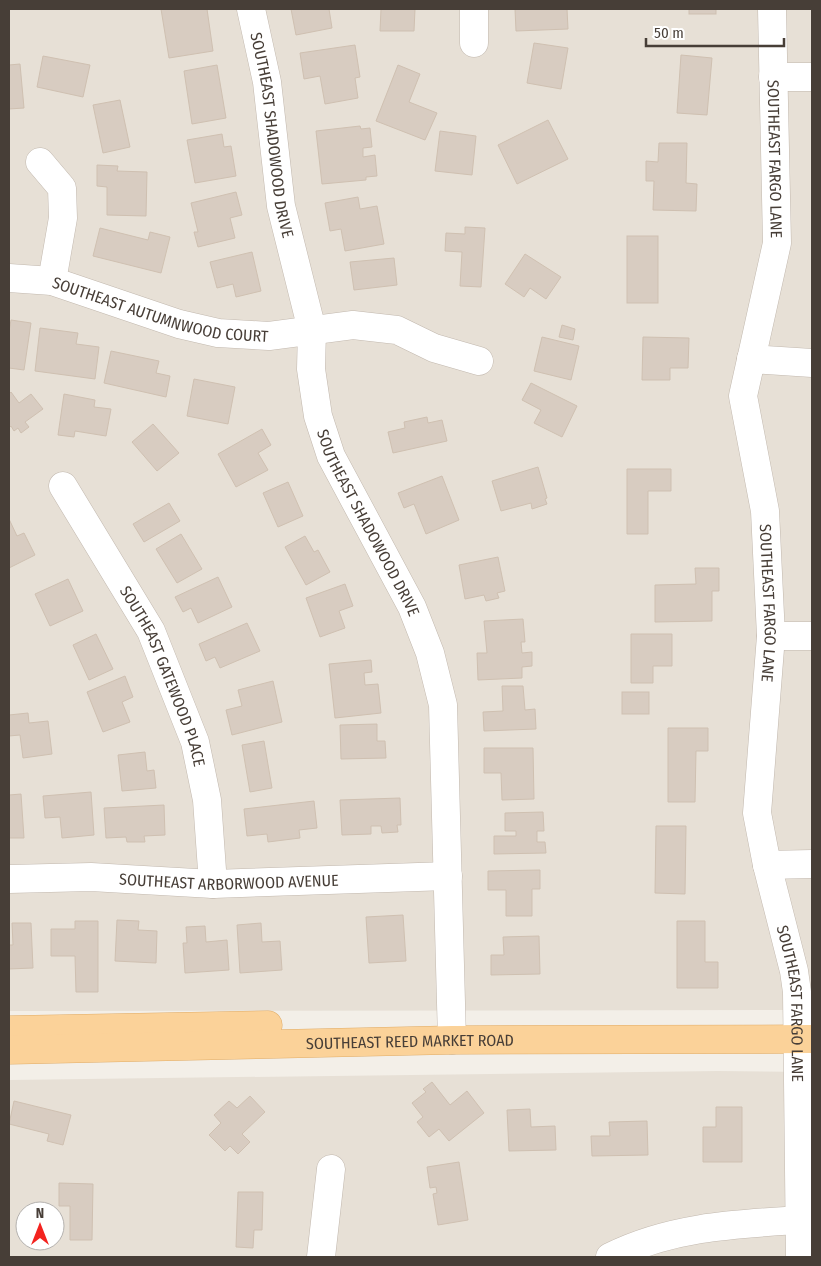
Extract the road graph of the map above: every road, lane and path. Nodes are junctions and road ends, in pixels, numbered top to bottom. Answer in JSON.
{"nodes":[{"id":1,"x":250,"y":9,"type":"edge"},
{"id":2,"x":474,"y":9,"type":"edge"},
{"id":3,"x":772,"y":9,"type":"edge"},
{"id":4,"x":474,"y":43,"type":"dead end"},
{"id":5,"x":773,"y":77,"type":"junction"},
{"id":6,"x":812,"y":77,"type":"edge"},
{"id":7,"x":40,"y":162,"type":"dead end"},
{"id":8,"x":9,"y":278,"type":"edge"},
{"id":9,"x":52,"y":281,"type":"junction"},
{"id":10,"x":312,"y":330,"type":"junction"},
{"id":11,"x":752,"y":360,"type":"junction"},
{"id":12,"x":479,"y":361,"type":"dead end"},
{"id":13,"x":812,"y":363,"type":"edge"},
{"id":14,"x":63,"y":486,"type":"dead end"},
{"id":15,"x":771,"y":636,"type":"junction"},
{"id":16,"x":812,"y":636,"type":"edge"},
{"id":17,"x":812,"y":864,"type":"edge"},
{"id":18,"x":767,"y":865,"type":"junction"},
{"id":19,"x":448,"y":876,"type":"junction"},
{"id":20,"x":9,"y":879,"type":"edge"},
{"id":21,"x":213,"y":884,"type":"junction"},
{"id":22,"x":9,"y":1030,"type":"edge"},
{"id":23,"x":452,"y":1031,"type":"junction"},
{"id":24,"x":805,"y":1031,"type":"edge"},
{"id":25,"x":9,"y":1050,"type":"edge"},
{"id":26,"x":331,"y":1169,"type":"dead end"},
{"id":27,"x":800,"y":1220,"type":"junction"},
{"id":28,"x":321,"y":1257,"type":"edge"},
{"id":29,"x":610,"y":1257,"type":"edge"},
{"id":30,"x":800,"y":1257,"type":"edge"}],
"edges":[{"from":1,"to":10,"type":"street","name":"SOUTHEAST SHADOWOOD DRIVE"},
{"from":2,"to":4,"type":"street"},
{"from":3,"to":5,"type":"street","name":"SOUTHEAST FARGO LANE"},
{"from":5,"to":6,"type":"street"},
{"from":5,"to":11,"type":"street","name":"SOUTHEAST FARGO LANE"},
{"from":7,"to":9,"type":"street"},
{"from":8,"to":9,"type":"street","name":"SOUTHEAST AUTUMNWOOD COURT"},
{"from":9,"to":10,"type":"street","name":"SOUTHEAST AUTUMNWOOD COURT"},
{"from":10,"to":12,"type":"street","name":"SOUTHEAST AUTUMNWOOD COURT"},
{"from":10,"to":19,"type":"street","name":"SOUTHEAST SHADOWOOD DRIVE"},
{"from":11,"to":13,"type":"street"},
{"from":11,"to":15,"type":"street","name":"SOUTHEAST FARGO LANE"},
{"from":14,"to":21,"type":"street","name":"SOUTHEAST GATEWOOD PLACE"},
{"from":15,"to":16,"type":"street"},
{"from":15,"to":18,"type":"street","name":"SOUTHEAST FARGO LANE"},
{"from":17,"to":18,"type":"street"},
{"from":18,"to":24,"type":"street","name":"SOUTHEAST FARGO LANE"},
{"from":19,"to":21,"type":"street","name":"SOUTHEAST ARBORWOOD AVENUE"},
{"from":19,"to":23,"type":"street","name":"SOUTHEAST SHADOWOOD DRIVE"},
{"from":20,"to":21,"type":"street","name":"SOUTHEAST ARBORWOOD AVENUE"},
{"from":22,"to":23,"type":"main road","name":"SOUTHEAST REED MARKET ROAD"},
{"from":23,"to":24,"type":"main road","name":"SOUTHEAST REED MARKET ROAD"},
{"from":23,"to":25,"type":"main road","name":"SOUTHEAST REED MARKET ROAD"},
{"from":24,"to":27,"type":"street","name":"SOUTHEAST FARGO LANE"},
{"from":26,"to":28,"type":"street"},
{"from":27,"to":29,"type":"street"},
{"from":27,"to":30,"type":"street","name":"SOUTHEAST FARGO LANE"}]}
